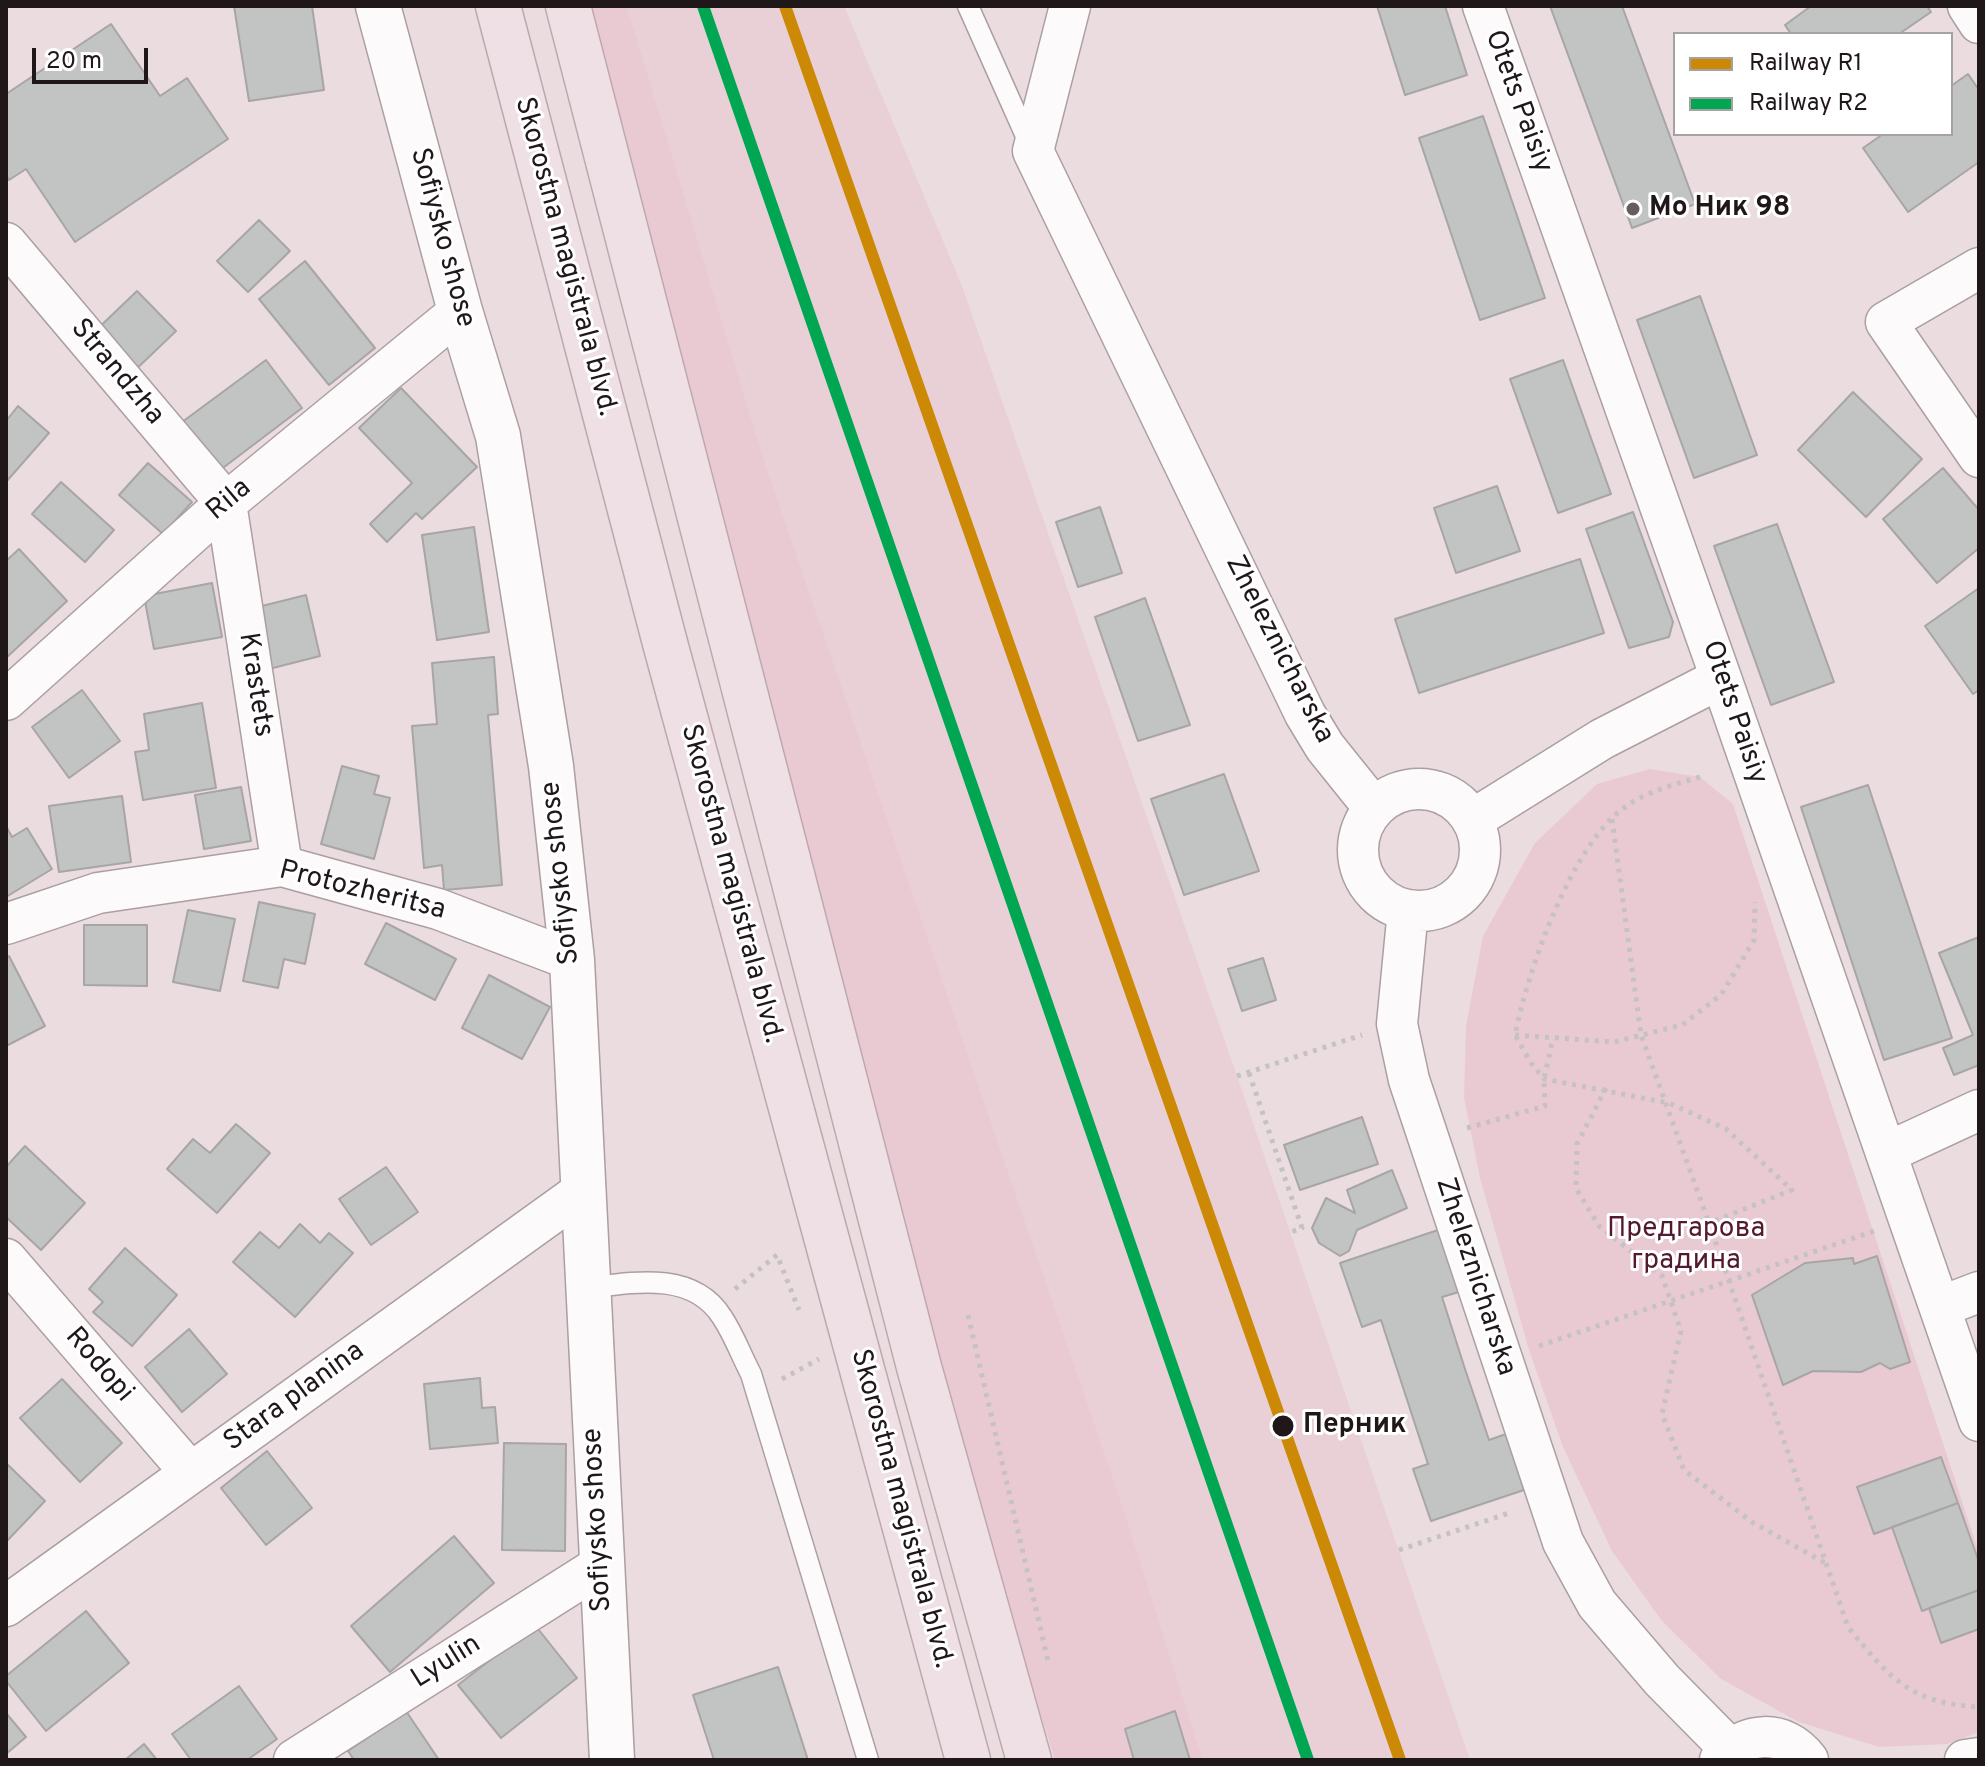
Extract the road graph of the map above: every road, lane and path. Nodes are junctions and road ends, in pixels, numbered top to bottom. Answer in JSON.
{"nodes":[{"id":1,"x":378,"y":6,"type":"edge"},
{"id":2,"x":498,"y":6,"type":"edge"},
{"id":3,"x":568,"y":6,"type":"edge"},
{"id":4,"x":968,"y":6,"type":"edge"},
{"id":5,"x":1070,"y":6,"type":"edge"},
{"id":6,"x":1483,"y":6,"type":"edge"},
{"id":7,"x":1968,"y":6,"type":"edge"},
{"id":8,"x":1979,"y":23,"type":"edge"},
{"id":9,"x":1033,"y":151,"type":"junction"},
{"id":10,"x":6,"y":243,"type":"edge"},
{"id":11,"x":1979,"y":268,"type":"edge"},
{"id":12,"x":460,"y":311,"type":"junction"},
{"id":13,"x":1979,"y":457,"type":"edge"},
{"id":14,"x":226,"y":503,"type":"junction"},
{"id":15,"x":1721,"y":678,"type":"junction"},
{"id":16,"x":6,"y":700,"type":"edge"},
{"id":17,"x":1700,"y":777,"type":"dead end"},
{"id":18,"x":1374,"y":808,"type":"junction"},
{"id":19,"x":1612,"y":818,"type":"junction"},
{"id":20,"x":1472,"y":820,"type":"junction"},
{"id":21,"x":282,"y":866,"type":"junction"},
{"id":22,"x":1755,"y":887,"type":"dead end"},
{"id":23,"x":1408,"y":910,"type":"junction"},
{"id":24,"x":6,"y":924,"type":"edge"},
{"id":25,"x":572,"y":960,"type":"junction"},
{"id":26,"x":1397,"y":1024,"type":"junction"},
{"id":27,"x":1515,"y":1035,"type":"junction"},
{"id":28,"x":1641,"y":1035,"type":"junction"},
{"id":29,"x":1553,"y":1038,"type":"junction"},
{"id":30,"x":1249,"y":1073,"type":"junction"},
{"id":31,"x":1237,"y":1076,"type":"dead end"},
{"id":32,"x":1544,"y":1079,"type":"junction"},
{"id":33,"x":1606,"y":1088,"type":"junction"},
{"id":34,"x":1662,"y":1102,"type":"junction"},
{"id":35,"x":1979,"y":1110,"type":"edge"},
{"id":36,"x":1428,"y":1140,"type":"junction"},
{"id":37,"x":1886,"y":1153,"type":"junction"},
{"id":38,"x":584,"y":1190,"type":"junction"},
{"id":39,"x":1909,"y":1219,"type":"junction"},
{"id":40,"x":1709,"y":1223,"type":"junction"},
{"id":41,"x":1291,"y":1232,"type":"dead end"},
{"id":42,"x":6,"y":1259,"type":"edge"},
{"id":43,"x":1729,"y":1281,"type":"junction"},
{"id":44,"x":588,"y":1288,"type":"junction"},
{"id":45,"x":1979,"y":1292,"type":"edge"},
{"id":46,"x":1671,"y":1301,"type":"junction"},
{"id":47,"x":712,"y":1307,"type":"junction"},
{"id":48,"x":1940,"y":1307,"type":"junction"},
{"id":49,"x":801,"y":1313,"type":"dead end"},
{"id":50,"x":981,"y":1355,"type":"dead end"},
{"id":51,"x":820,"y":1358,"type":"dead end"},
{"id":52,"x":1500,"y":1360,"type":"junction"},
{"id":53,"x":756,"y":1393,"type":"junction"},
{"id":54,"x":1979,"y":1421,"type":"edge"},
{"id":55,"x":190,"y":1472,"type":"junction"},
{"id":56,"x":1549,"y":1499,"type":"junction"},
{"id":57,"x":1399,"y":1550,"type":"dead end"},
{"id":58,"x":1827,"y":1564,"type":"junction"},
{"id":59,"x":600,"y":1566,"type":"junction"},
{"id":60,"x":6,"y":1606,"type":"edge"},
{"id":61,"x":1050,"y":1668,"type":"dead end"},
{"id":62,"x":1979,"y":1707,"type":"edge"},
{"id":63,"x":1725,"y":1754,"type":"edge"},
{"id":64,"x":309,"y":1755,"type":"edge"},
{"id":65,"x":1979,"y":1758,"type":"edge"},
{"id":66,"x":612,"y":1760,"type":"edge"},
{"id":67,"x":868,"y":1760,"type":"edge"},
{"id":68,"x":968,"y":1760,"type":"edge"},
{"id":69,"x":1029,"y":1760,"type":"edge"},
{"id":70,"x":1808,"y":1760,"type":"edge"},
{"id":71,"x":1965,"y":1760,"type":"edge"}],
"edges":[{"from":1,"to":12,"type":"main road","name":"Sofiysko shose"},
{"from":2,"to":68,"type":"highway","name":"Skorostna magistrala blvd."},
{"from":3,"to":69,"type":"highway","name":"Skorostna magistrala blvd."},
{"from":4,"to":9,"type":"lane","name":"Zheleznicharska"},
{"from":5,"to":9,"type":"street"},
{"from":6,"to":15,"type":"street","name":"Otets Paisiy"},
{"from":7,"to":8,"type":"street"},
{"from":9,"to":18,"type":"street","name":"Zheleznicharska"},
{"from":10,"to":14,"type":"street","name":"Strandzha"},
{"from":11,"to":13,"type":"street"},
{"from":12,"to":14,"type":"street","name":"Rila"},
{"from":12,"to":25,"type":"main road","name":"Sofiysko shose"},
{"from":14,"to":16,"type":"street","name":"Rila"},
{"from":14,"to":21,"type":"street","name":"Krastets"},
{"from":15,"to":20,"type":"street"},
{"from":15,"to":37,"type":"street","name":"Otets Paisiy"},
{"from":17,"to":19,"type":"path"},
{"from":18,"to":20,"type":"street"},
{"from":18,"to":23,"type":"street"},
{"from":19,"to":27,"type":"path"},
{"from":19,"to":28,"type":"path"},
{"from":20,"to":23,"type":"street"},
{"from":21,"to":24,"type":"street","name":"Protozheritsa"},
{"from":21,"to":25,"type":"street","name":"Protozheritsa"},
{"from":22,"to":28,"type":"path"},
{"from":23,"to":26,"type":"street","name":"Zheleznicharska"},
{"from":25,"to":38,"type":"main road","name":"Sofiysko shose"},
{"from":26,"to":30,"type":"path"},
{"from":26,"to":36,"type":"street","name":"Zheleznicharska"},
{"from":27,"to":29,"type":"path"},
{"from":27,"to":32,"type":"path"},
{"from":28,"to":29,"type":"path"},
{"from":28,"to":34,"type":"path"},
{"from":29,"to":32,"type":"path"},
{"from":30,"to":31,"type":"path"},
{"from":30,"to":41,"type":"path"},
{"from":32,"to":33,"type":"path"},
{"from":32,"to":36,"type":"path"},
{"from":33,"to":34,"type":"path"},
{"from":33,"to":46,"type":"path"},
{"from":34,"to":40,"type":"path"},
{"from":34,"to":40,"type":"path"},
{"from":35,"to":37,"type":"street"},
{"from":36,"to":52,"type":"street","name":"Zheleznicharska"},
{"from":37,"to":39,"type":"street","name":"Otets Paisiy"},
{"from":38,"to":44,"type":"main road","name":"Sofiysko shose"},
{"from":38,"to":55,"type":"street","name":"Stara planina"},
{"from":39,"to":43,"type":"path"},
{"from":39,"to":48,"type":"street","name":"Otets Paisiy"},
{"from":40,"to":43,"type":"path"},
{"from":42,"to":55,"type":"street","name":"Rodopi"},
{"from":43,"to":46,"type":"path"},
{"from":43,"to":58,"type":"path"},
{"from":44,"to":47,"type":"lane"},
{"from":44,"to":59,"type":"main road","name":"Sofiysko shose"},
{"from":45,"to":48,"type":"street"},
{"from":46,"to":52,"type":"path"},
{"from":46,"to":58,"type":"path"},
{"from":47,"to":49,"type":"path"},
{"from":47,"to":53,"type":"lane"},
{"from":48,"to":54,"type":"street","name":"Otets Paisiy"},
{"from":50,"to":61,"type":"path"},
{"from":51,"to":53,"type":"path"},
{"from":52,"to":56,"type":"street","name":"Zheleznicharska"},
{"from":53,"to":67,"type":"lane"},
{"from":55,"to":60,"type":"street","name":"Stara planina"},
{"from":56,"to":57,"type":"path"},
{"from":56,"to":63,"type":"street","name":"Zheleznicharska"},
{"from":58,"to":62,"type":"path"},
{"from":59,"to":64,"type":"street","name":"Lyulin"},
{"from":59,"to":66,"type":"main road","name":"Sofiysko shose"},
{"from":63,"to":70,"type":"street"},
{"from":65,"to":71,"type":"street"}]}
